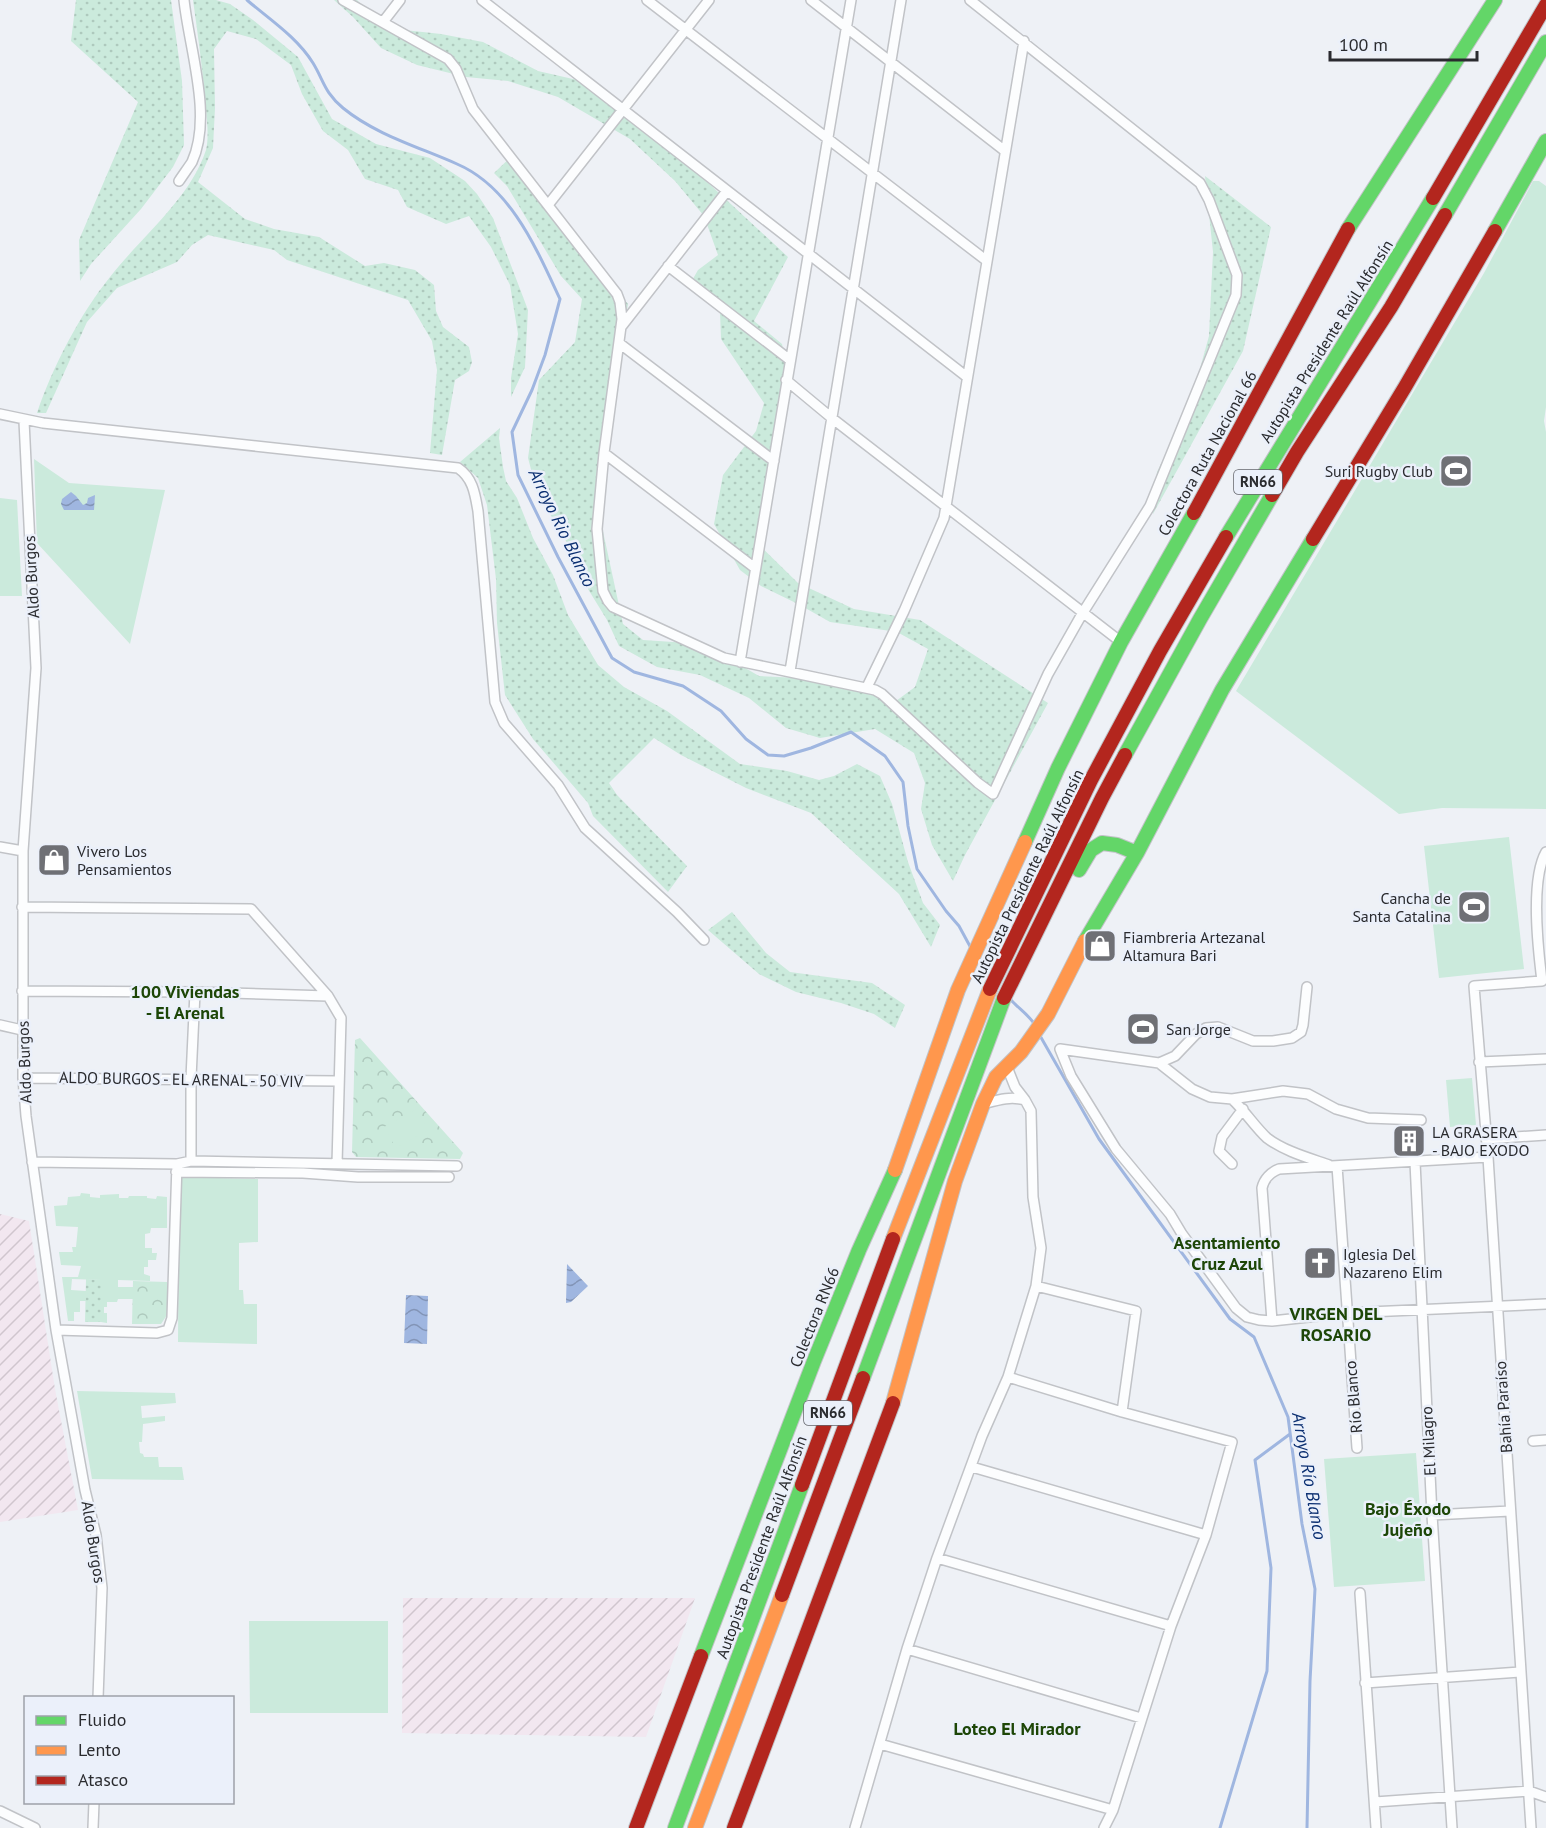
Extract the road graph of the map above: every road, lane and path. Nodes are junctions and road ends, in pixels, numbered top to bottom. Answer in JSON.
{"nodes":[{"id":1,"x":184,"y":0,"type":"edge"},
{"id":2,"x":343,"y":0,"type":"edge"},
{"id":3,"x":400,"y":0,"type":"edge"},
{"id":4,"x":482,"y":0,"type":"edge"},
{"id":5,"x":647,"y":0,"type":"edge"},
{"id":6,"x":709,"y":0,"type":"edge"},
{"id":7,"x":811,"y":0,"type":"edge"},
{"id":8,"x":851,"y":0,"type":"edge"},
{"id":9,"x":901,"y":0,"type":"edge"},
{"id":10,"x":970,"y":0,"type":"edge"},
{"id":11,"x":1495,"y":0,"type":"edge"},
{"id":12,"x":1546,"y":5,"type":"edge"},
{"id":13,"x":383,"y":22,"type":"junction"},
{"id":14,"x":846,"y":28,"type":"junction"},
{"id":15,"x":686,"y":30,"type":"junction"},
{"id":16,"x":1024,"y":41,"type":"junction"},
{"id":17,"x":1546,"y":42,"type":"edge"},
{"id":18,"x":891,"y":62,"type":"junction"},
{"id":19,"x":622,"y":110,"type":"junction"},
{"id":20,"x":827,"y":140,"type":"junction"},
{"id":21,"x":1545,"y":146,"type":"edge"},
{"id":22,"x":1005,"y":151,"type":"junction"},
{"id":23,"x":873,"y":175,"type":"junction"},
{"id":24,"x":179,"y":182,"type":"dead end"},
{"id":25,"x":727,"y":191,"type":"junction"},
{"id":26,"x":548,"y":205,"type":"junction"},
{"id":27,"x":808,"y":254,"type":"junction"},
{"id":28,"x":987,"y":261,"type":"junction"},
{"id":29,"x":668,"y":266,"type":"junction"},
{"id":30,"x":854,"y":289,"type":"junction"},
{"id":31,"x":621,"y":327,"type":"junction"},
{"id":32,"x":619,"y":343,"type":"junction"},
{"id":33,"x":790,"y":360,"type":"junction"},
{"id":34,"x":968,"y":377,"type":"junction"},
{"id":35,"x":786,"y":380,"type":"junction"},
{"id":36,"x":0,"y":414,"type":"edge"},
{"id":37,"x":833,"y":419,"type":"junction"},
{"id":38,"x":24,"y":421,"type":"junction"},
{"id":39,"x":604,"y":453,"type":"junction"},
{"id":40,"x":774,"y":461,"type":"junction"},
{"id":41,"x":946,"y":507,"type":"junction"},
{"id":42,"x":755,"y":568,"type":"junction"},
{"id":43,"x":1082,"y":614,"type":"junction"},
{"id":44,"x":1121,"y":642,"type":"junction"},
{"id":45,"x":740,"y":662,"type":"junction"},
{"id":46,"x":790,"y":671,"type":"junction"},
{"id":47,"x":867,"y":687,"type":"junction"},
{"id":48,"x":0,"y":847,"type":"edge"},
{"id":49,"x":23,"y":851,"type":"junction"},
{"id":50,"x":1546,"y":852,"type":"edge"},
{"id":51,"x":1137,"y":853,"type":"junction"},
{"id":52,"x":22,"y":907,"type":"junction"},
{"id":53,"x":704,"y":940,"type":"dead end"},
{"id":54,"x":981,"y":940,"type":"joint"},
{"id":55,"x":1015,"y":985,"type":"junction"},
{"id":56,"x":1307,"y":987,"type":"dead end"},
{"id":57,"x":22,"y":991,"type":"junction"},
{"id":58,"x":195,"y":992,"type":"junction"},
{"id":59,"x":327,"y":996,"type":"junction"},
{"id":60,"x":0,"y":1025,"type":"edge"},
{"id":61,"x":22,"y":1030,"type":"junction"},
{"id":62,"x":1546,"y":1059,"type":"edge"},
{"id":63,"x":1479,"y":1062,"type":"junction"},
{"id":64,"x":1159,"y":1063,"type":"junction"},
{"id":65,"x":23,"y":1078,"type":"junction"},
{"id":66,"x":191,"y":1078,"type":"junction"},
{"id":67,"x":1011,"y":1078,"type":"junction"},
{"id":68,"x":338,"y":1081,"type":"junction"},
{"id":69,"x":1232,"y":1099,"type":"junction"},
{"id":70,"x":1025,"y":1100,"type":"junction"},
{"id":71,"x":993,"y":1101,"type":"junction"},
{"id":72,"x":1243,"y":1109,"type":"junction"},
{"id":73,"x":1422,"y":1120,"type":"dead end"},
{"id":74,"x":1546,"y":1136,"type":"edge"},
{"id":75,"x":1486,"y":1139,"type":"junction"},
{"id":76,"x":1488,"y":1157,"type":"junction"},
{"id":77,"x":190,"y":1161,"type":"junction"},
{"id":78,"x":32,"y":1162,"type":"junction"},
{"id":79,"x":1415,"y":1162,"type":"junction"},
{"id":80,"x":337,"y":1164,"type":"junction"},
{"id":81,"x":1233,"y":1164,"type":"dead end"},
{"id":82,"x":457,"y":1166,"type":"dead end"},
{"id":83,"x":1334,"y":1166,"type":"junction"},
{"id":84,"x":176,"y":1168,"type":"junction"},
{"id":85,"x":449,"y":1177,"type":"dead end"},
{"id":86,"x":1036,"y":1287,"type":"junction"},
{"id":87,"x":1546,"y":1304,"type":"edge"},
{"id":88,"x":1497,"y":1306,"type":"junction"},
{"id":89,"x":1422,"y":1310,"type":"junction"},
{"id":90,"x":1346,"y":1313,"type":"junction"},
{"id":91,"x":1272,"y":1321,"type":"junction"},
{"id":92,"x":56,"y":1330,"type":"junction"},
{"id":93,"x":1008,"y":1377,"type":"junction"},
{"id":94,"x":1122,"y":1412,"type":"junction"},
{"id":95,"x":1546,"y":1440,"type":"edge"},
{"id":96,"x":1533,"y":1441,"type":"dead end"},
{"id":97,"x":1357,"y":1448,"type":"dead end"},
{"id":98,"x":972,"y":1467,"type":"junction"},
{"id":99,"x":1510,"y":1511,"type":"junction"},
{"id":100,"x":1432,"y":1515,"type":"junction"},
{"id":101,"x":1206,"y":1535,"type":"junction"},
{"id":102,"x":938,"y":1558,"type":"junction"},
{"id":103,"x":1360,"y":1593,"type":"dead end"},
{"id":104,"x":1170,"y":1626,"type":"junction"},
{"id":105,"x":907,"y":1649,"type":"junction"},
{"id":106,"x":1520,"y":1672,"type":"junction"},
{"id":107,"x":1441,"y":1677,"type":"junction"},
{"id":108,"x":1365,"y":1683,"type":"junction"},
{"id":109,"x":98,"y":1696,"type":"edge"},
{"id":110,"x":1141,"y":1718,"type":"junction"},
{"id":111,"x":880,"y":1744,"type":"junction"},
{"id":112,"x":1529,"y":1791,"type":"junction"},
{"id":113,"x":1450,"y":1796,"type":"junction"},
{"id":114,"x":1546,"y":1797,"type":"edge"},
{"id":115,"x":1375,"y":1802,"type":"junction"},
{"id":116,"x":94,"y":1804,"type":"edge"},
{"id":117,"x":1113,"y":1810,"type":"junction"},
{"id":118,"x":0,"y":1811,"type":"edge"},
{"id":119,"x":35,"y":1828,"type":"edge"},
{"id":120,"x":93,"y":1828,"type":"edge"},
{"id":121,"x":636,"y":1828,"type":"edge"},
{"id":122,"x":675,"y":1828,"type":"edge"},
{"id":123,"x":695,"y":1828,"type":"edge"},
{"id":124,"x":734,"y":1828,"type":"edge"},
{"id":125,"x":855,"y":1828,"type":"edge"},
{"id":126,"x":1104,"y":1828,"type":"edge"},
{"id":127,"x":1376,"y":1828,"type":"edge"},
{"id":128,"x":1452,"y":1828,"type":"edge"},
{"id":129,"x":1531,"y":1828,"type":"edge"}],
"edges":[{"from":1,"to":24,"type":"street"},
{"from":2,"to":13,"type":"street"},
{"from":3,"to":13,"type":"street"},
{"from":4,"to":19,"type":"street"},
{"from":5,"to":15,"type":"street"},
{"from":6,"to":15,"type":"street"},
{"from":7,"to":14,"type":"street"},
{"from":8,"to":14,"type":"street"},
{"from":9,"to":18,"type":"street"},
{"from":10,"to":16,"type":"street"},
{"from":11,"to":44,"type":"main road","name":"Colectora Ruta Nacional 66"},
{"from":12,"to":122,"type":"main road","name":"Autopista Presidente Raúl Alfonsín","number":"RN66"},
{"from":13,"to":26,"type":"street"},
{"from":14,"to":18,"type":"street"},
{"from":14,"to":20,"type":"street"},
{"from":15,"to":19,"type":"street"},
{"from":15,"to":20,"type":"street"},
{"from":16,"to":22,"type":"street"},
{"from":16,"to":43,"type":"street"},
{"from":17,"to":55,"type":"main road","name":"Autopista Presidente Raúl Alfonsín","number":"RN66"},
{"from":18,"to":22,"type":"street"},
{"from":18,"to":23,"type":"street"},
{"from":19,"to":25,"type":"street"},
{"from":19,"to":26,"type":"street"},
{"from":20,"to":23,"type":"street"},
{"from":20,"to":27,"type":"street"},
{"from":21,"to":51,"type":"main road"},
{"from":22,"to":28,"type":"street"},
{"from":23,"to":28,"type":"street"},
{"from":23,"to":30,"type":"street"},
{"from":25,"to":27,"type":"street"},
{"from":25,"to":29,"type":"street"},
{"from":26,"to":31,"type":"street"},
{"from":27,"to":30,"type":"street"},
{"from":27,"to":33,"type":"street"},
{"from":28,"to":34,"type":"street"},
{"from":29,"to":31,"type":"street"},
{"from":29,"to":33,"type":"street"},
{"from":30,"to":34,"type":"street"},
{"from":30,"to":37,"type":"street"},
{"from":31,"to":32,"type":"street"},
{"from":32,"to":39,"type":"street"},
{"from":32,"to":40,"type":"street"},
{"from":33,"to":35,"type":"street"},
{"from":34,"to":41,"type":"street"},
{"from":35,"to":37,"type":"street"},
{"from":35,"to":40,"type":"street"},
{"from":36,"to":38,"type":"street"},
{"from":37,"to":41,"type":"street"},
{"from":37,"to":46,"type":"street"},
{"from":38,"to":49,"type":"street","name":"Aldo Burgos"},
{"from":38,"to":53,"type":"street"},
{"from":39,"to":42,"type":"street"},
{"from":39,"to":45,"type":"street"},
{"from":40,"to":42,"type":"street"},
{"from":41,"to":43,"type":"street"},
{"from":41,"to":47,"type":"street"},
{"from":42,"to":45,"type":"street"},
{"from":43,"to":44,"type":"street"},
{"from":43,"to":47,"type":"street"},
{"from":44,"to":54,"type":"main road","name":"Colectora Ruta Nacional 66"},
{"from":45,"to":46,"type":"street"},
{"from":46,"to":47,"type":"street"},
{"from":48,"to":49,"type":"street"},
{"from":49,"to":52,"type":"street","name":"Aldo Burgos"},
{"from":50,"to":63,"type":"street","name":"Bahía Paraíso"},
{"from":51,"to":55,"type":"main road"},
{"from":51,"to":67,"type":"main road"},
{"from":52,"to":57,"type":"street","name":"Aldo Burgos"},
{"from":52,"to":59,"type":"street"},
{"from":54,"to":121,"type":"main road","name":"Colectora RN66"},
{"from":55,"to":123,"type":"main road","name":"Autopista Presidente Raúl Alfonsín","number":"RN66"},
{"from":56,"to":64,"type":"street"},
{"from":57,"to":58,"type":"street"},
{"from":57,"to":61,"type":"street","name":"Aldo Burgos"},
{"from":58,"to":59,"type":"street"},
{"from":58,"to":66,"type":"street"},
{"from":59,"to":68,"type":"street"},
{"from":60,"to":61,"type":"street"},
{"from":61,"to":65,"type":"street","name":"Aldo Burgos"},
{"from":62,"to":63,"type":"street"},
{"from":63,"to":75,"type":"street","name":"Bahía Paraíso"},
{"from":64,"to":69,"type":"street"},
{"from":64,"to":91,"type":"street"},
{"from":65,"to":66,"type":"street","name":"ALDO BURGOS - EL ARENAL - 50 VIV"},
{"from":65,"to":78,"type":"street","name":"Aldo Burgos"},
{"from":66,"to":68,"type":"street","name":"ALDO BURGOS - EL ARENAL - 50 VIV"},
{"from":66,"to":77,"type":"street"},
{"from":67,"to":70,"type":"street"},
{"from":67,"to":71,"type":"main road"},
{"from":68,"to":80,"type":"street"},
{"from":69,"to":72,"type":"street"},
{"from":69,"to":73,"type":"street"},
{"from":70,"to":71,"type":"street"},
{"from":70,"to":86,"type":"street"},
{"from":71,"to":124,"type":"main road"},
{"from":72,"to":81,"type":"street"},
{"from":72,"to":83,"type":"street"},
{"from":74,"to":75,"type":"street"},
{"from":75,"to":76,"type":"street","name":"Bahía Paraíso"},
{"from":76,"to":79,"type":"street"},
{"from":76,"to":88,"type":"street","name":"Bahía Paraíso"},
{"from":77,"to":80,"type":"street"},
{"from":77,"to":84,"type":"street"},
{"from":78,"to":84,"type":"street"},
{"from":78,"to":92,"type":"street","name":"Aldo Burgos"},
{"from":79,"to":83,"type":"street"},
{"from":79,"to":89,"type":"street","name":"El Milagro"},
{"from":80,"to":82,"type":"street"},
{"from":83,"to":90,"type":"street","name":"Río Blanco"},
{"from":83,"to":91,"type":"street"},
{"from":84,"to":85,"type":"street"},
{"from":84,"to":92,"type":"street"},
{"from":86,"to":93,"type":"street"},
{"from":86,"to":94,"type":"street"},
{"from":87,"to":88,"type":"street"},
{"from":88,"to":89,"type":"street"},
{"from":88,"to":99,"type":"street","name":"Bahía Paraíso"},
{"from":89,"to":90,"type":"street"},
{"from":89,"to":100,"type":"street","name":"El Milagro"},
{"from":90,"to":91,"type":"street"},
{"from":90,"to":97,"type":"street","name":"Río Blanco"},
{"from":92,"to":109,"type":"street","name":"Aldo Burgos"},
{"from":93,"to":94,"type":"street"},
{"from":93,"to":98,"type":"street"},
{"from":94,"to":101,"type":"street"},
{"from":95,"to":96,"type":"street"},
{"from":98,"to":101,"type":"street"},
{"from":98,"to":102,"type":"street"},
{"from":99,"to":100,"type":"street"},
{"from":99,"to":106,"type":"street","name":"Bahía Paraíso"},
{"from":100,"to":107,"type":"street","name":"El Milagro"},
{"from":101,"to":104,"type":"street"},
{"from":102,"to":104,"type":"street"},
{"from":102,"to":105,"type":"street"},
{"from":103,"to":108,"type":"street"},
{"from":104,"to":110,"type":"street"},
{"from":105,"to":110,"type":"street"},
{"from":105,"to":111,"type":"street"},
{"from":106,"to":107,"type":"street"},
{"from":106,"to":112,"type":"street","name":"Bahía Paraíso"},
{"from":107,"to":108,"type":"street"},
{"from":107,"to":113,"type":"street","name":"El Milagro"},
{"from":108,"to":115,"type":"street"},
{"from":110,"to":117,"type":"street"},
{"from":111,"to":117,"type":"street"},
{"from":111,"to":125,"type":"street"},
{"from":112,"to":113,"type":"street"},
{"from":112,"to":114,"type":"street"},
{"from":112,"to":129,"type":"street","name":"Bahía Paraíso"},
{"from":113,"to":115,"type":"street"},
{"from":113,"to":128,"type":"street","name":"El Milagro"},
{"from":115,"to":127,"type":"street"},
{"from":116,"to":120,"type":"street"},
{"from":117,"to":126,"type":"street"},
{"from":118,"to":119,"type":"street"}]}
